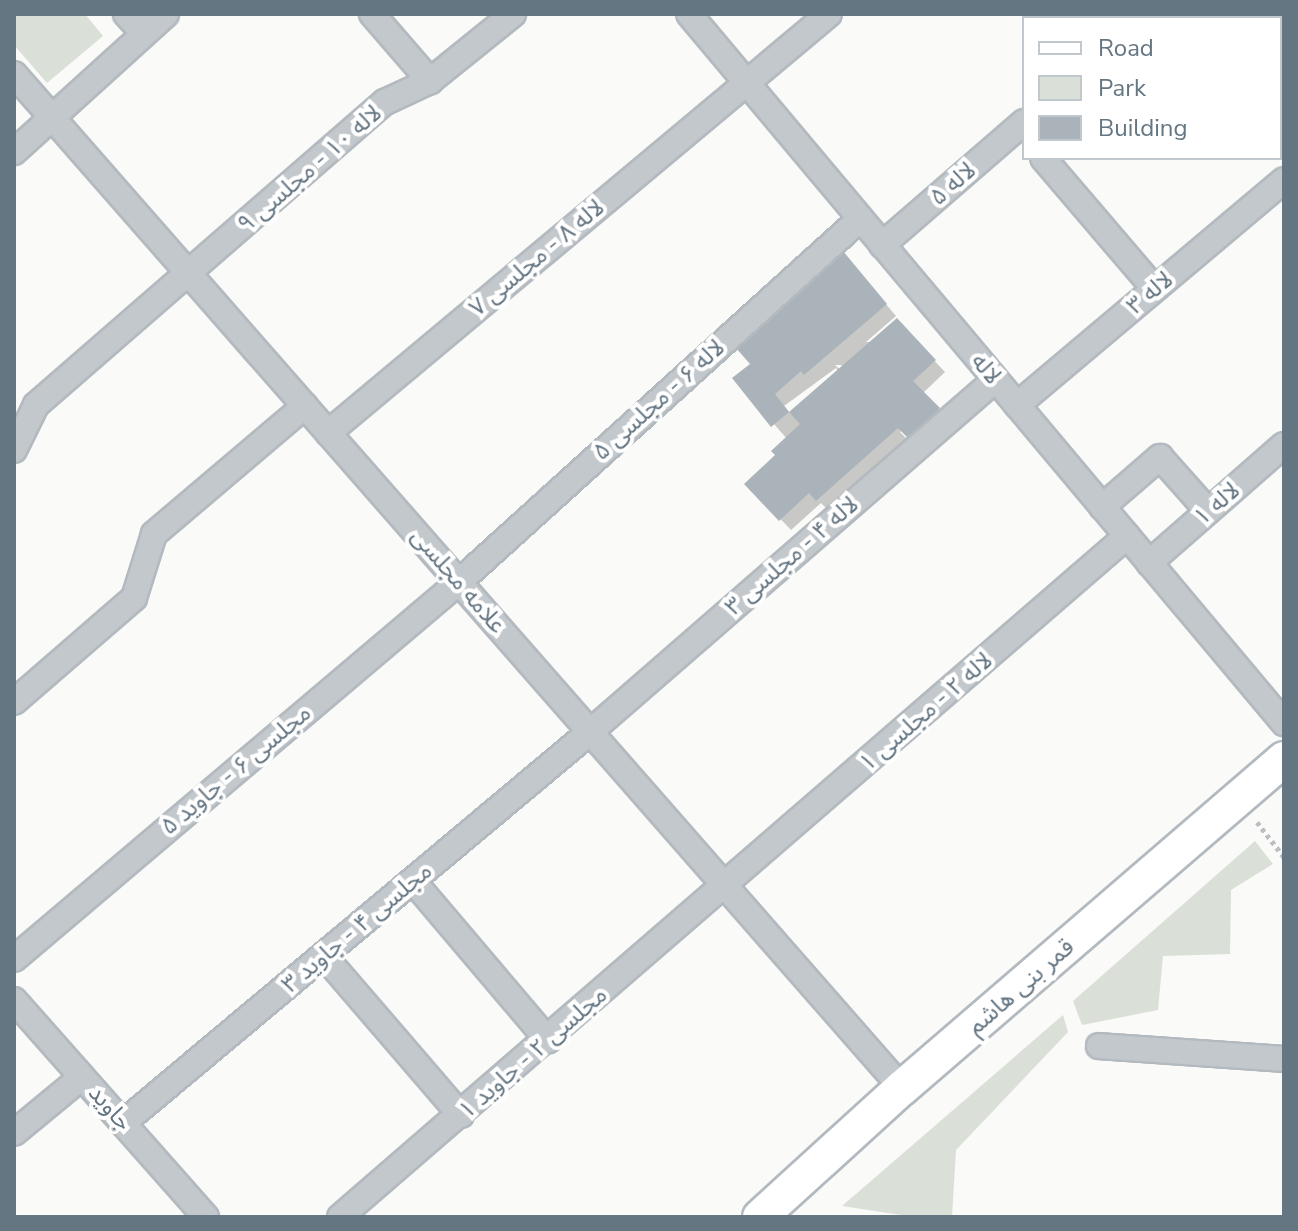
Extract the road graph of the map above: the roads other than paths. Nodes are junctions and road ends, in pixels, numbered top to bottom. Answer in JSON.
{"nodes":[{"id":1,"x":126,"y":14,"type":"edge"},
{"id":2,"x":166,"y":14,"type":"edge"},
{"id":3,"x":372,"y":14,"type":"edge"},
{"id":4,"x":513,"y":14,"type":"edge"},
{"id":5,"x":689,"y":14,"type":"edge"},
{"id":6,"x":829,"y":14,"type":"edge"},
{"id":7,"x":144,"y":33,"type":"junction"},
{"id":8,"x":14,"y":74,"type":"edge"},
{"id":9,"x":430,"y":81,"type":"junction"},
{"id":10,"x":746,"y":83,"type":"junction"},
{"id":11,"x":52,"y":118,"type":"junction"},
{"id":12,"x":1022,"y":128,"type":"edge"},
{"id":13,"x":14,"y":152,"type":"edge"},
{"id":14,"x":1045,"y":160,"type":"edge"},
{"id":15,"x":1284,"y":180,"type":"edge"},
{"id":16,"x":860,"y":219,"type":"junction"},
{"id":17,"x":882,"y":245,"type":"junction"},
{"id":18,"x":189,"y":275,"type":"junction"},
{"id":19,"x":1155,"y":289,"type":"junction"},
{"id":20,"x":995,"y":380,"type":"junction"},
{"id":21,"x":1017,"y":405,"type":"junction"},
{"id":22,"x":305,"y":406,"type":"junction"},
{"id":23,"x":328,"y":433,"type":"junction"},
{"id":24,"x":1284,"y":445,"type":"edge"},
{"id":25,"x":14,"y":450,"type":"edge"},
{"id":26,"x":1102,"y":507,"type":"junction"},
{"id":27,"x":1208,"y":511,"type":"junction"},
{"id":28,"x":1127,"y":536,"type":"junction"},
{"id":29,"x":1149,"y":563,"type":"junction"},
{"id":30,"x":459,"y":582,"type":"junction"},
{"id":31,"x":14,"y":702,"type":"edge"},
{"id":32,"x":1284,"y":723,"type":"edge"},
{"id":33,"x":590,"y":732,"type":"junction"},
{"id":34,"x":1284,"y":759,"type":"edge"},
{"id":35,"x":413,"y":881,"type":"junction"},
{"id":36,"x":725,"y":887,"type":"junction"},
{"id":37,"x":324,"y":956,"type":"junction"},
{"id":38,"x":14,"y":959,"type":"edge"},
{"id":39,"x":14,"y":1000,"type":"edge"},
{"id":40,"x":548,"y":1040,"type":"junction"},
{"id":41,"x":1099,"y":1046,"type":"dead end"},
{"id":42,"x":1284,"y":1059,"type":"edge"},
{"id":43,"x":82,"y":1077,"type":"junction"},
{"id":44,"x":902,"y":1088,"type":"junction"},
{"id":45,"x":461,"y":1115,"type":"junction"},
{"id":46,"x":123,"y":1123,"type":"junction"},
{"id":47,"x":14,"y":1133,"type":"edge"},
{"id":48,"x":769,"y":1216,"type":"edge"},
{"id":49,"x":206,"y":1217,"type":"edge"},
{"id":50,"x":340,"y":1217,"type":"edge"}],
"edges":[{"from":1,"to":7,"type":"street"},
{"from":2,"to":7,"type":"street"},
{"from":3,"to":9,"type":"street"},
{"from":4,"to":9,"type":"street","name":"لاله ۱۰ - مجلسی ۹"},
{"from":5,"to":10,"type":"street","name":"لاله"},
{"from":6,"to":10,"type":"street","name":"لاله ۸ - مجلسی ۷"},
{"from":7,"to":11,"type":"street"},
{"from":8,"to":11,"type":"street","name":"علامه مجلسی"},
{"from":9,"to":18,"type":"street","name":"لاله ۱۰ - مجلسی ۹"},
{"from":10,"to":16,"type":"street","name":"لاله"},
{"from":10,"to":23,"type":"street","name":"لاله ۸ - مجلسی ۷"},
{"from":11,"to":13,"type":"street"},
{"from":11,"to":18,"type":"street","name":"علامه مجلسی"},
{"from":12,"to":17,"type":"street","name":"لاله ۵"},
{"from":14,"to":19,"type":"street"},
{"from":15,"to":19,"type":"street","name":"لاله ۳"},
{"from":16,"to":17,"type":"street","name":"لاله"},
{"from":16,"to":30,"type":"street","name":"لاله ۶ - مجلسی ۵"},
{"from":17,"to":20,"type":"street","name":"لاله"},
{"from":18,"to":22,"type":"street","name":"علامه مجلسی"},
{"from":18,"to":25,"type":"street","name":"لاله ۱۰ - مجلسی ۹"},
{"from":19,"to":21,"type":"street","name":"لاله ۳"},
{"from":20,"to":21,"type":"street","name":"لاله"},
{"from":20,"to":33,"type":"street","name":"لاله ۴ - مجلسی ۳"},
{"from":21,"to":26,"type":"street","name":"لاله"},
{"from":22,"to":23,"type":"street","name":"علامه مجلسی"},
{"from":22,"to":31,"type":"street"},
{"from":23,"to":30,"type":"street","name":"علامه مجلسی"},
{"from":24,"to":27,"type":"street","name":"لاله ۱"},
{"from":26,"to":27,"type":"street"},
{"from":26,"to":28,"type":"street","name":"لاله"},
{"from":27,"to":29,"type":"street","name":"لاله ۱"},
{"from":28,"to":29,"type":"street","name":"لاله"},
{"from":28,"to":36,"type":"street","name":"لاله ۲ - مجلسی ۱"},
{"from":29,"to":32,"type":"street","name":"لاله"},
{"from":30,"to":33,"type":"street","name":"علامه مجلسی"},
{"from":30,"to":38,"type":"street","name":"مجلسی ۶ - جاوید ۵"},
{"from":33,"to":35,"type":"street","name":"مجلسی ۴ - جاوید ۳"},
{"from":33,"to":36,"type":"street","name":"علامه مجلسی"},
{"from":34,"to":44,"type":"street","name":"قمر بنی هاشم"},
{"from":35,"to":37,"type":"street","name":"مجلسی ۴ - جاوید ۳"},
{"from":35,"to":40,"type":"street"},
{"from":36,"to":40,"type":"street","name":"مجلسی ۲ - جاوید ۱"},
{"from":36,"to":44,"type":"street","name":"علامه مجلسی"},
{"from":37,"to":45,"type":"street"},
{"from":37,"to":46,"type":"street","name":"مجلسی ۴ - جاوید ۳"},
{"from":39,"to":43,"type":"street","name":"جاوید"},
{"from":40,"to":45,"type":"street","name":"مجلسی ۲ - جاوید ۱"},
{"from":41,"to":42,"type":"street"},
{"from":43,"to":46,"type":"street","name":"جاوید"},
{"from":43,"to":47,"type":"street"},
{"from":44,"to":48,"type":"street","name":"قمر بنی هاشم"},
{"from":45,"to":50,"type":"street","name":"مجلسی ۲ - جاوید ۱"},
{"from":46,"to":49,"type":"street","name":"جاوید"}]}
